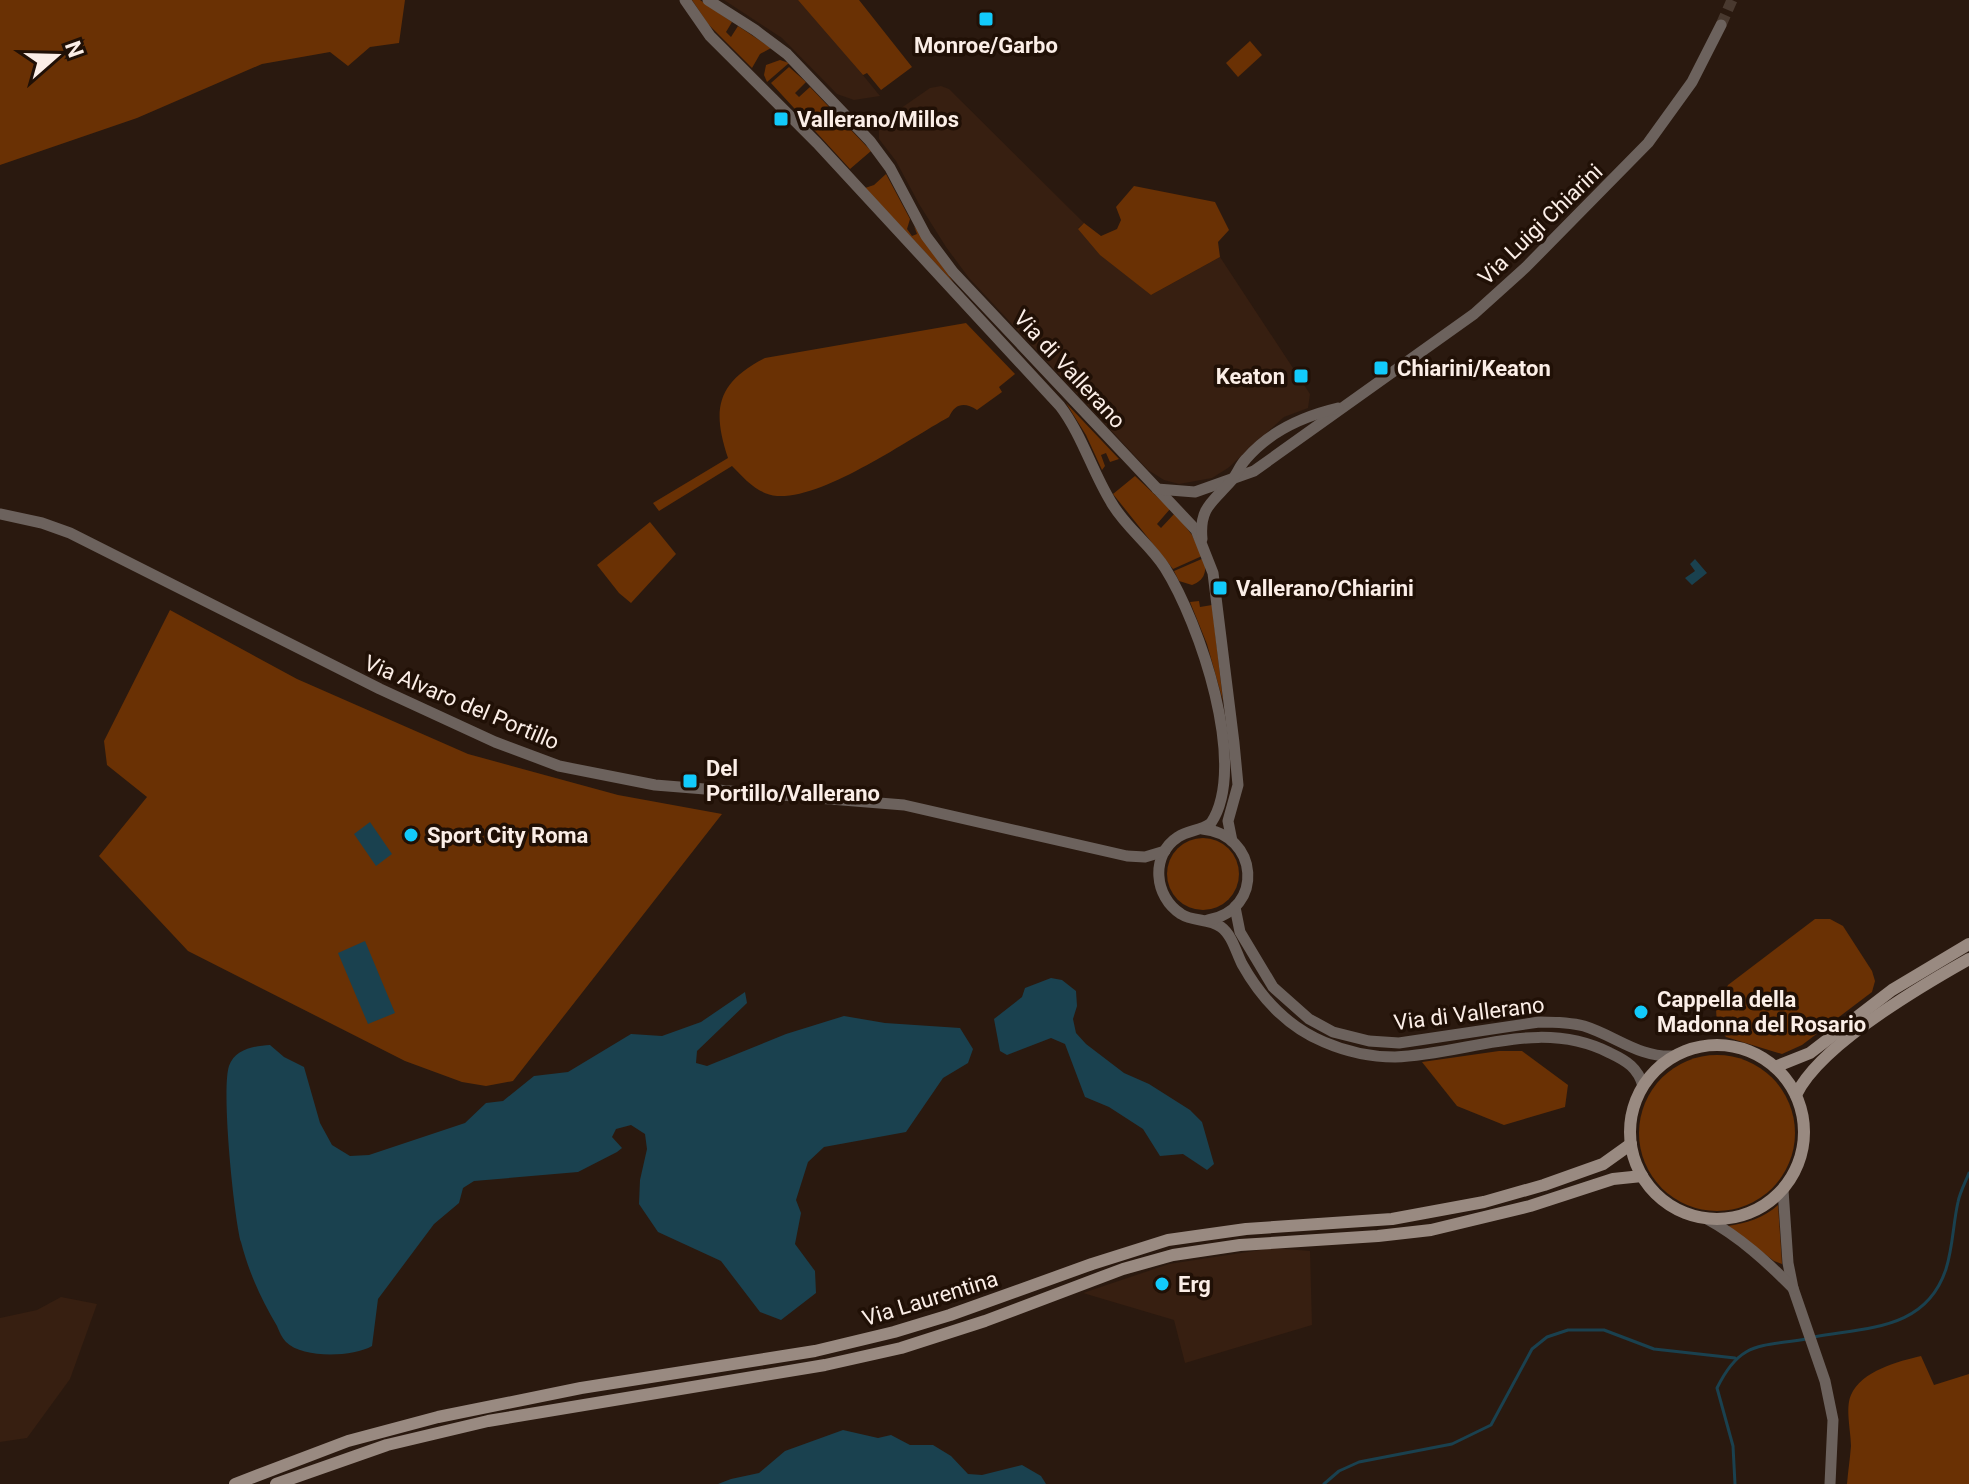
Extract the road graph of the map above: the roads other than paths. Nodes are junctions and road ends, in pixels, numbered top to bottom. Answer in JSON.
{"nodes":[{"id":1,"x":685,"y":0,"type":"edge"},
{"id":2,"x":708,"y":0,"type":"edge"},
{"id":3,"x":1721,"y":25,"type":"tunnel mouth"},
{"id":4,"x":1339,"y":407,"type":"junction"},
{"id":5,"x":1233,"y":479,"type":"junction"},
{"id":6,"x":1157,"y":489,"type":"junction"},
{"id":7,"x":0,"y":514,"type":"edge"},
{"id":8,"x":1203,"y":543,"type":"junction"},
{"id":9,"x":1199,"y":829,"type":"junction"},
{"id":10,"x":1232,"y":841,"type":"junction"},
{"id":11,"x":1165,"y":851,"type":"junction"},
{"id":12,"x":1127,"y":856,"type":"junction"},
{"id":13,"x":1159,"y":881,"type":"junction"},
{"id":14,"x":1235,"y":907,"type":"junction"},
{"id":15,"x":1207,"y":920,"type":"junction"},
{"id":16,"x":1969,"y":944,"type":"edge"},
{"id":17,"x":1969,"y":959,"type":"edge"},
{"id":18,"x":1674,"y":1056,"type":"junction"},
{"id":19,"x":1775,"y":1067,"type":"junction"},
{"id":20,"x":1643,"y":1086,"type":"junction"},
{"id":21,"x":1796,"y":1095,"type":"junction"},
{"id":22,"x":1631,"y":1144,"type":"junction"},
{"id":23,"x":1642,"y":1176,"type":"junction"},
{"id":24,"x":1783,"y":1190,"type":"junction"},
{"id":25,"x":1707,"y":1219,"type":"junction"},
{"id":26,"x":1793,"y":1288,"type":"junction"},
{"id":27,"x":235,"y":1484,"type":"edge"},
{"id":28,"x":276,"y":1484,"type":"edge"},
{"id":29,"x":1830,"y":1484,"type":"edge"}],
"edges":[{"from":1,"to":9,"type":"street","name":"Via di Vallerano"},
{"from":2,"to":6,"type":"street","name":"Via di Vallerano"},
{"from":3,"to":4,"type":"street","name":"Via Luigi Chiarini"},
{"from":4,"to":5,"type":"street","name":"Via Luigi Chiarini"},
{"from":4,"to":5,"type":"street","name":"Via Luigi Chiarini"},
{"from":5,"to":6,"type":"street","name":"Via Luigi Chiarini"},
{"from":5,"to":8,"type":"street","name":"Via Luigi Chiarini"},
{"from":6,"to":8,"type":"street","name":"Via di Vallerano"},
{"from":7,"to":12,"type":"street","name":"Via Alvaro del Portillo"},
{"from":8,"to":10,"type":"street","name":"Via di Vallerano"},
{"from":9,"to":10,"type":"street"},
{"from":9,"to":11,"type":"street","name":"Via di Vallerano"},
{"from":10,"to":14,"type":"street","name":"Via di Vallerano"},
{"from":11,"to":12,"type":"street","name":"Via Alvaro del Portillo"},
{"from":11,"to":13,"type":"street"},
{"from":12,"to":13,"type":"street","name":"Via Alvaro del Portillo"},
{"from":13,"to":15,"type":"street","name":"Via di Vallerano"},
{"from":14,"to":15,"type":"street"},
{"from":14,"to":18,"type":"street","name":"Via di Vallerano"},
{"from":15,"to":20,"type":"street","name":"Via di Vallerano"},
{"from":16,"to":19,"type":"main road"},
{"from":17,"to":21,"type":"main road"},
{"from":18,"to":19,"type":"main road"},
{"from":18,"to":20,"type":"main road"},
{"from":19,"to":21,"type":"main road"},
{"from":20,"to":22,"type":"main road"},
{"from":21,"to":24,"type":"main road"},
{"from":22,"to":23,"type":"main road"},
{"from":22,"to":27,"type":"main road","name":"Via Laurentina"},
{"from":23,"to":25,"type":"main road"},
{"from":23,"to":28,"type":"main road","name":"Via Laurentina"},
{"from":24,"to":25,"type":"main road"},
{"from":24,"to":26,"type":"street"},
{"from":25,"to":26,"type":"street"},
{"from":26,"to":29,"type":"street"}]}
